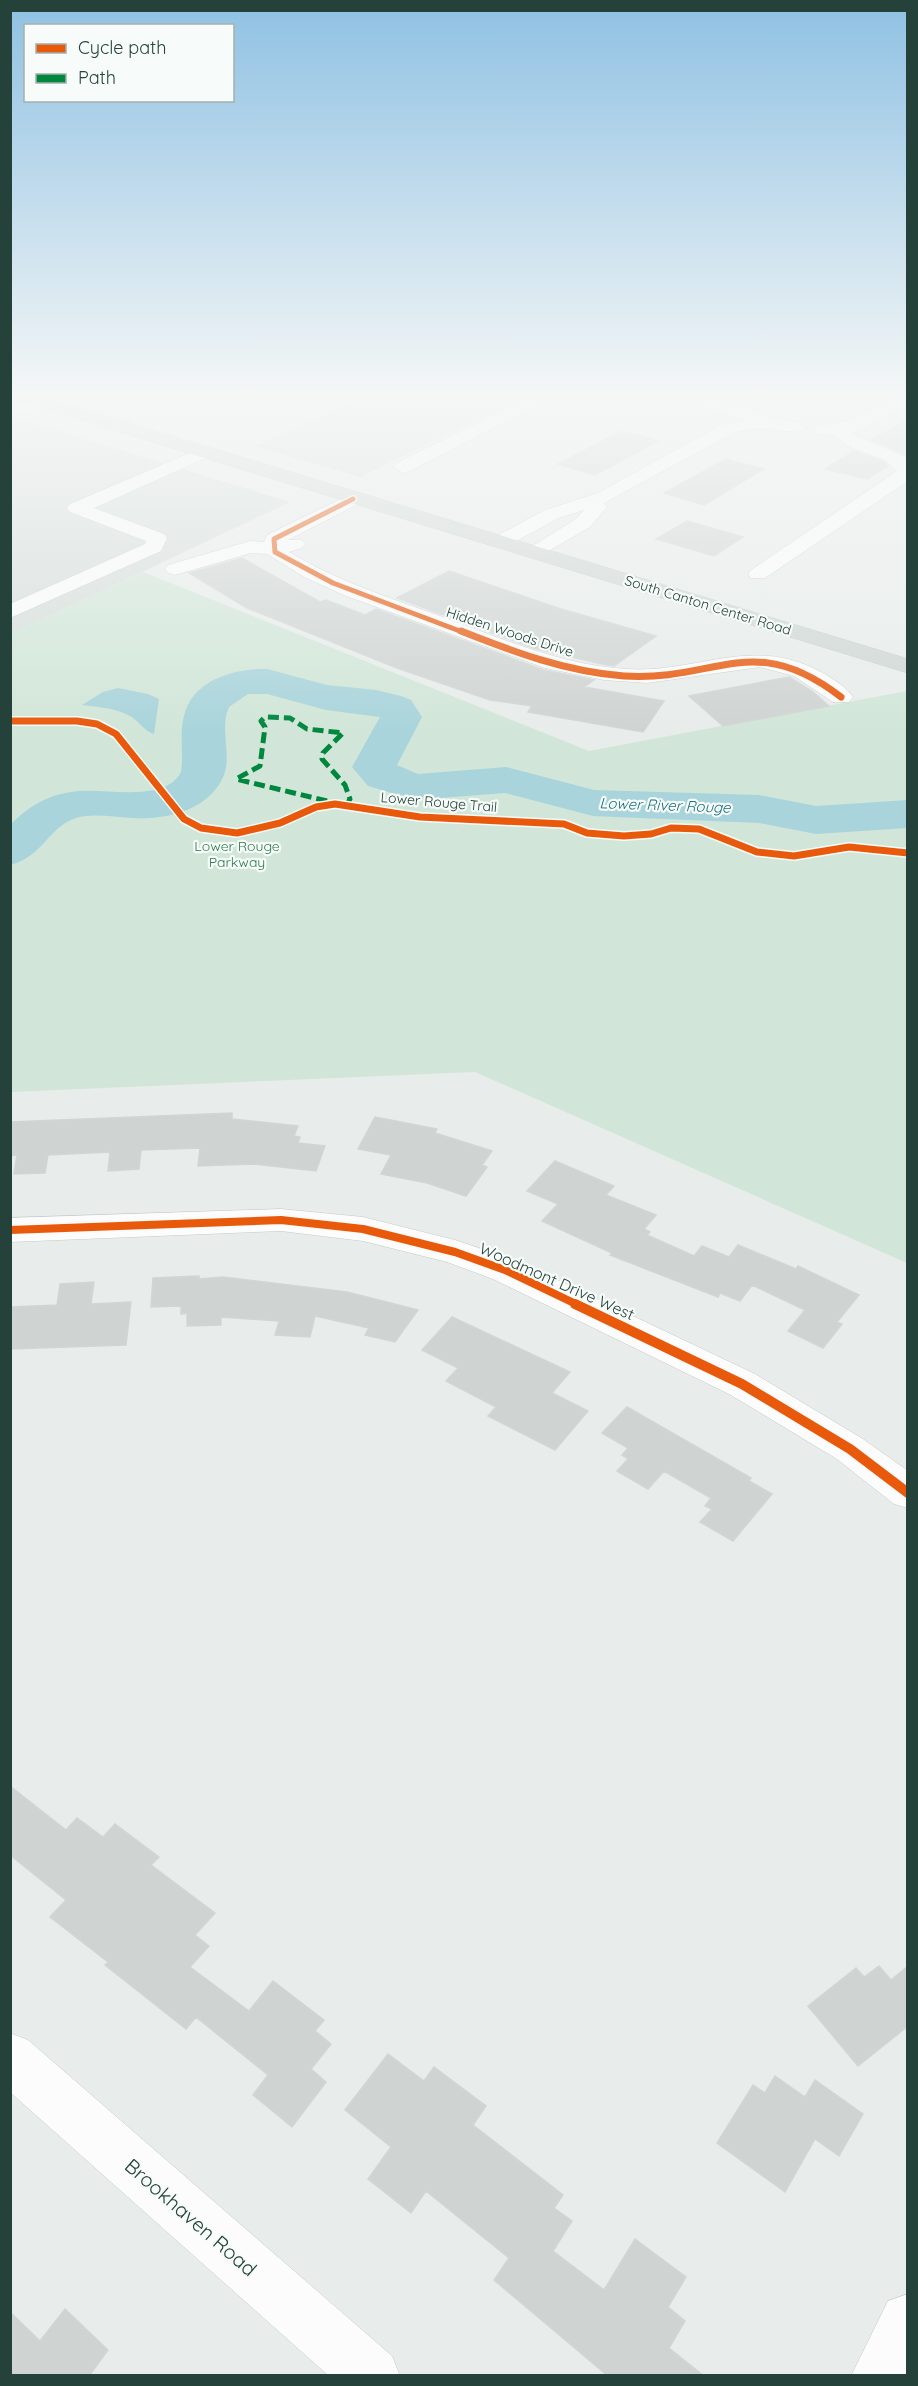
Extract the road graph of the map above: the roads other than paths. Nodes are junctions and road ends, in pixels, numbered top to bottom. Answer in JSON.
{"nodes":[{"id":1,"x":81,"y":509,"type":"edge"},
{"id":2,"x":333,"y":509,"type":"edge"},
{"id":3,"x":368,"y":509,"type":"edge"},
{"id":4,"x":387,"y":509,"type":"edge"},
{"id":5,"x":567,"y":509,"type":"edge"},
{"id":6,"x":595,"y":509,"type":"edge"},
{"id":7,"x":853,"y":509,"type":"edge"},
{"id":8,"x":500,"y":542,"type":"junction"},
{"id":9,"x":274,"y":549,"type":"junction"},
{"id":10,"x":533,"y":552,"type":"junction"},
{"id":11,"x":175,"y":569,"type":"dead end"},
{"id":12,"x":758,"y":574,"type":"dead end"},
{"id":13,"x":10,"y":612,"type":"edge"},
{"id":14,"x":908,"y":666,"type":"edge"},
{"id":15,"x":841,"y":697,"type":"dead end"},
{"id":16,"x":10,"y":1230,"type":"edge"},
{"id":17,"x":908,"y":1493,"type":"edge"},
{"id":18,"x":10,"y":2058,"type":"edge"},
{"id":19,"x":908,"y":2321,"type":"edge"},
{"id":20,"x":372,"y":2376,"type":"edge"},
{"id":21,"x":879,"y":2376,"type":"edge"}],
"edges":[{"from":1,"to":13,"type":"street"},
{"from":2,"to":9,"type":"street"},
{"from":3,"to":9,"type":"street"},
{"from":4,"to":8,"type":"main road","name":"South Canton Center Road"},
{"from":5,"to":8,"type":"street"},
{"from":6,"to":10,"type":"street"},
{"from":7,"to":12,"type":"street"},
{"from":8,"to":10,"type":"main road","name":"South Canton Center Road"},
{"from":9,"to":11,"type":"street"},
{"from":9,"to":15,"type":"street","name":"Hidden Woods Drive"},
{"from":10,"to":14,"type":"main road","name":"South Canton Center Road"},
{"from":16,"to":17,"type":"street","name":"Woodmont Drive West"},
{"from":18,"to":20,"type":"street","name":"Brookhaven Road"},
{"from":19,"to":21,"type":"street"}]}
